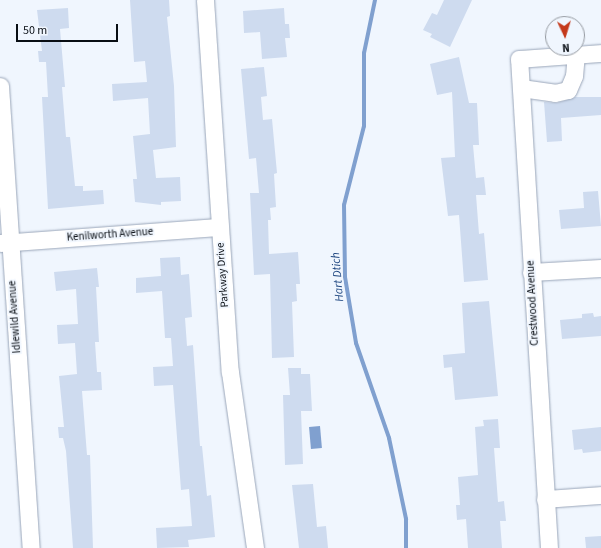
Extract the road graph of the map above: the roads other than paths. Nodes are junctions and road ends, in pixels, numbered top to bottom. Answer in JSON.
{"nodes":[{"id":1,"x":205,"y":0,"type":"edge"},
{"id":2,"x":601,"y":53,"type":"edge"},
{"id":3,"x":585,"y":54,"type":"edge"},
{"id":4,"x":553,"y":56,"type":"edge"},
{"id":5,"x":576,"y":56,"type":"edge"},
{"id":6,"x":0,"y":86,"type":"edge"},
{"id":7,"x":520,"y":88,"type":"junction"},
{"id":8,"x":219,"y":227,"type":"junction"},
{"id":9,"x":5,"y":243,"type":"edge"},
{"id":10,"x":601,"y":268,"type":"edge"},
{"id":11,"x":531,"y":272,"type":"junction"},
{"id":12,"x":601,"y":494,"type":"edge"},
{"id":13,"x":545,"y":499,"type":"junction"},
{"id":14,"x":30,"y":548,"type":"edge"},
{"id":15,"x":255,"y":548,"type":"edge"},
{"id":16,"x":549,"y":548,"type":"edge"}],
"edges":[{"from":1,"to":8,"type":"street","name":"Parkway Drive"},
{"from":2,"to":3,"type":"street"},
{"from":4,"to":7,"type":"street","name":"Crestwood Avenue"},
{"from":5,"to":7,"type":"street"},
{"from":6,"to":9,"type":"street","name":"Idlewild Avenue"},
{"from":7,"to":11,"type":"street","name":"Crestwood Avenue"},
{"from":8,"to":9,"type":"street","name":"Kenilworth Avenue"},
{"from":8,"to":15,"type":"street","name":"Parkway Drive"},
{"from":9,"to":14,"type":"street","name":"Idlewild Avenue"},
{"from":10,"to":11,"type":"street"},
{"from":11,"to":13,"type":"street","name":"Crestwood Avenue"},
{"from":12,"to":13,"type":"street"},
{"from":13,"to":16,"type":"street","name":"Crestwood Avenue"}]}
